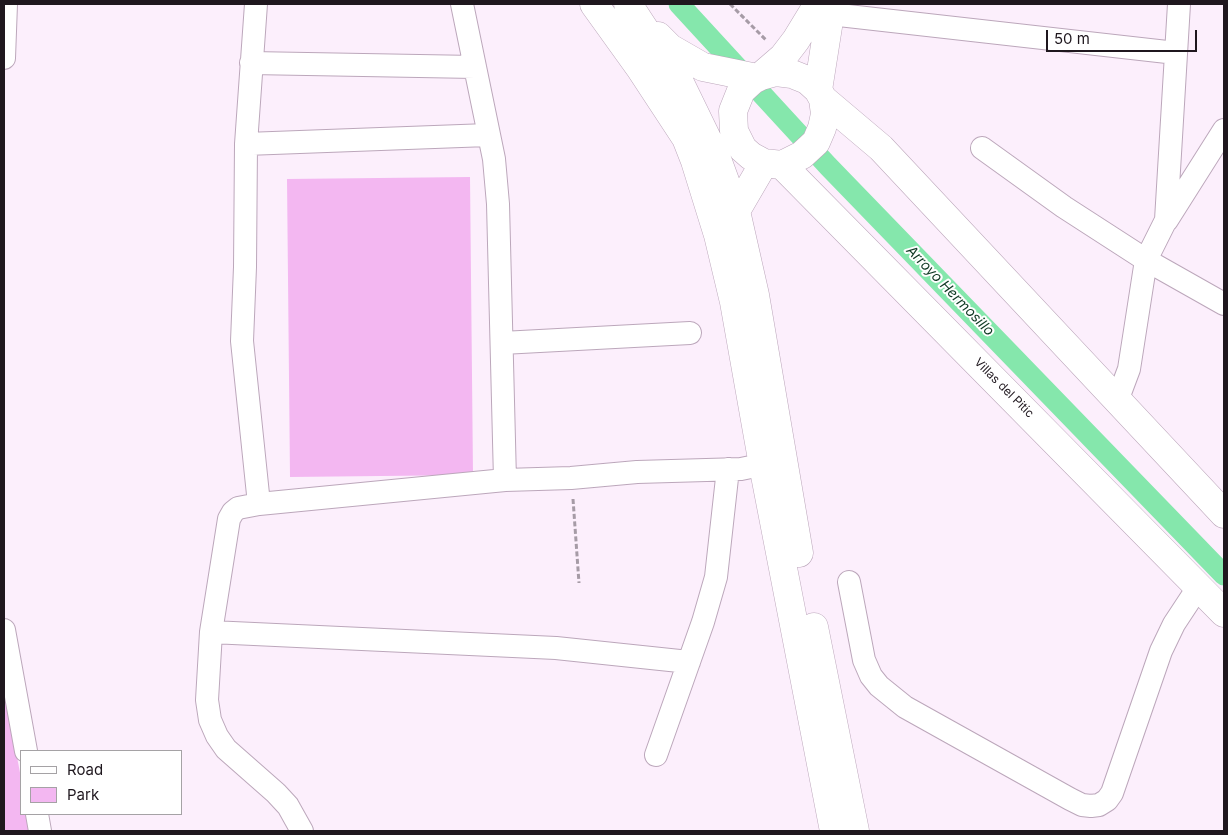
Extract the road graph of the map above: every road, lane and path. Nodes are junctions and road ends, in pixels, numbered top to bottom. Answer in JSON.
{"nodes":[{"id":1,"x":6,"y":4,"type":"edge"},
{"id":2,"x":256,"y":4,"type":"edge"},
{"id":3,"x":462,"y":4,"type":"edge"},
{"id":4,"x":594,"y":4,"type":"edge"},
{"id":5,"x":730,"y":4,"type":"edge"},
{"id":6,"x":1179,"y":4,"type":"edge"},
{"id":7,"x":825,"y":7,"type":"edge"},
{"id":8,"x":632,"y":9,"type":"edge"},
{"id":9,"x":1176,"y":52,"type":"junction"},
{"id":10,"x":783,"y":57,"type":"junction"},
{"id":11,"x":4,"y":58,"type":"edge"},
{"id":12,"x":251,"y":62,"type":"junction"},
{"id":13,"x":475,"y":67,"type":"junction"},
{"id":14,"x":751,"y":82,"type":"junction"},
{"id":15,"x":821,"y":95,"type":"junction"},
{"id":16,"x":1224,"y":130,"type":"edge"},
{"id":17,"x":488,"y":135,"type":"junction"},
{"id":18,"x":246,"y":144,"type":"junction"},
{"id":19,"x":700,"y":146,"type":"junction"},
{"id":20,"x":982,"y":148,"type":"dead end"},
{"id":21,"x":783,"y":156,"type":"junction"},
{"id":22,"x":736,"y":211,"type":"junction"},
{"id":23,"x":1166,"y":220,"type":"junction"},
{"id":24,"x":1146,"y":260,"type":"junction"},
{"id":25,"x":1224,"y":304,"type":"edge"},
{"id":26,"x":690,"y":332,"type":"dead end"},
{"id":27,"x":502,"y":343,"type":"junction"},
{"id":28,"x":1117,"y":401,"type":"junction"},
{"id":29,"x":774,"y":462,"type":"junction"},
{"id":30,"x":728,"y":469,"type":"junction"},
{"id":31,"x":571,"y":478,"type":"junction"},
{"id":32,"x":505,"y":480,"type":"junction"},
{"id":33,"x":260,"y":504,"type":"junction"},
{"id":34,"x":1224,"y":514,"type":"edge"},
{"id":35,"x":849,"y":582,"type":"dead end"},
{"id":36,"x":579,"y":583,"type":"dead end"},
{"id":37,"x":1199,"y":586,"type":"junction"},
{"id":38,"x":1224,"y":613,"type":"edge"},
{"id":39,"x":4,"y":630,"type":"edge"},
{"id":40,"x":211,"y":632,"type":"junction"},
{"id":41,"x":689,"y":662,"type":"junction"},
{"id":42,"x":26,"y":750,"type":"edge"},
{"id":43,"x":656,"y":754,"type":"dead end"},
{"id":44,"x":37,"y":815,"type":"edge"},
{"id":45,"x":40,"y":831,"type":"edge"},
{"id":46,"x":302,"y":831,"type":"edge"},
{"id":47,"x":834,"y":831,"type":"edge"},
{"id":48,"x":855,"y":831,"type":"edge"}],
"edges":[{"from":1,"to":11,"type":"street"},
{"from":2,"to":12,"type":"street"},
{"from":3,"to":13,"type":"street"},
{"from":4,"to":19,"type":"main road"},
{"from":5,"to":10,"type":"path"},
{"from":6,"to":9,"type":"street"},
{"from":7,"to":9,"type":"street"},
{"from":7,"to":10,"type":"main road"},
{"from":7,"to":15,"type":"main road"},
{"from":8,"to":14,"type":"main road"},
{"from":8,"to":19,"type":"main road"},
{"from":9,"to":23,"type":"street"},
{"from":10,"to":14,"type":"main road"},
{"from":12,"to":13,"type":"street"},
{"from":12,"to":18,"type":"street"},
{"from":13,"to":17,"type":"street"},
{"from":14,"to":15,"type":"main road"},
{"from":14,"to":19,"type":"main road"},
{"from":14,"to":21,"type":"main road"},
{"from":15,"to":21,"type":"main road"},
{"from":15,"to":28,"type":"main road"},
{"from":16,"to":23,"type":"street"},
{"from":17,"to":18,"type":"street"},
{"from":17,"to":27,"type":"street"},
{"from":18,"to":33,"type":"street"},
{"from":19,"to":21,"type":"main road"},
{"from":19,"to":22,"type":"main road"},
{"from":19,"to":29,"type":"main road"},
{"from":20,"to":24,"type":"street"},
{"from":21,"to":22,"type":"main road"},
{"from":21,"to":37,"type":"main road","name":"Villas del Pitic"},
{"from":22,"to":29,"type":"main road"},
{"from":23,"to":24,"type":"street"},
{"from":24,"to":25,"type":"street"},
{"from":24,"to":28,"type":"street"},
{"from":26,"to":27,"type":"street"},
{"from":27,"to":32,"type":"street"},
{"from":28,"to":34,"type":"main road"},
{"from":29,"to":30,"type":"street"},
{"from":29,"to":47,"type":"main road"},
{"from":29,"to":48,"type":"main road"},
{"from":30,"to":31,"type":"street"},
{"from":30,"to":41,"type":"street"},
{"from":31,"to":32,"type":"street"},
{"from":31,"to":36,"type":"path"},
{"from":32,"to":33,"type":"street"},
{"from":33,"to":40,"type":"street"},
{"from":35,"to":37,"type":"street"},
{"from":37,"to":38,"type":"main road","name":"Villas del Pitic"},
{"from":39,"to":42,"type":"street"},
{"from":40,"to":41,"type":"street"},
{"from":40,"to":46,"type":"street"},
{"from":41,"to":43,"type":"street"},
{"from":44,"to":45,"type":"street"}]}
